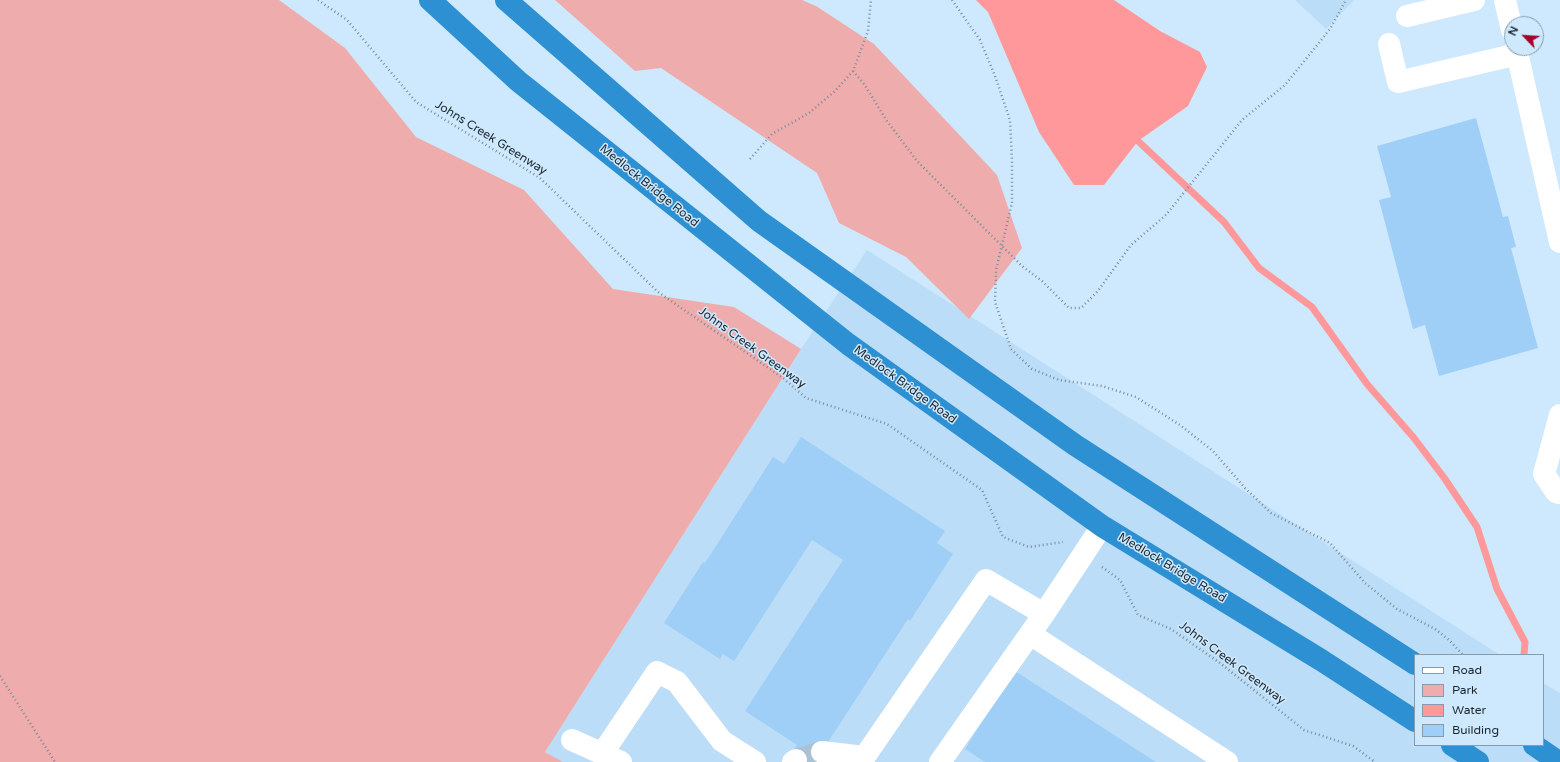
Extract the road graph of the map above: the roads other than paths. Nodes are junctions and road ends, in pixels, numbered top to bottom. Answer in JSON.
{"nodes":[{"id":1,"x":430,"y":0,"type":"edge"},
{"id":2,"x":506,"y":0,"type":"edge"},
{"id":3,"x":1474,"y":0,"type":"edge"},
{"id":4,"x":1505,"y":0,"type":"edge"},
{"id":5,"x":1407,"y":16,"type":"dead end"},
{"id":6,"x":1509,"y":16,"type":"edge"},
{"id":7,"x":1389,"y":44,"type":"dead end"},
{"id":8,"x":1504,"y":54,"type":"edge"},
{"id":9,"x":1518,"y":56,"type":"edge"},
{"id":10,"x":1560,"y":242,"type":"edge"},
{"id":11,"x":1560,"y":415,"type":"edge"},
{"id":12,"x":1560,"y":493,"type":"edge"},
{"id":13,"x":1102,"y":526,"type":"junction"},
{"id":14,"x":1044,"y":614,"type":"junction"},
{"id":15,"x":1030,"y":634,"type":"junction"},
{"id":16,"x":1414,"y":663,"type":"edge"},
{"id":17,"x":1414,"y":720,"type":"edge"},
{"id":18,"x":572,"y":740,"type":"dead end"},
{"id":19,"x":1454,"y":746,"type":"edge"},
{"id":20,"x":1535,"y":746,"type":"edge"},
{"id":21,"x":822,"y":752,"type":"tunnel mouth"},
{"id":22,"x":611,"y":758,"type":"edge"},
{"id":23,"x":862,"y":759,"type":"edge"},
{"id":24,"x":755,"y":762,"type":"edge"},
{"id":25,"x":940,"y":762,"type":"edge"},
{"id":26,"x":1228,"y":762,"type":"edge"},
{"id":27,"x":1478,"y":762,"type":"edge"},
{"id":28,"x":1559,"y":762,"type":"edge"}],
"edges":[{"from":1,"to":13,"type":"highway","name":"Medlock Bridge Road"},
{"from":2,"to":16,"type":"highway"},
{"from":3,"to":5,"type":"lane"},
{"from":4,"to":6,"type":"lane"},
{"from":7,"to":8,"type":"lane"},
{"from":9,"to":10,"type":"lane"},
{"from":11,"to":12,"type":"lane"},
{"from":13,"to":14,"type":"lane"},
{"from":13,"to":17,"type":"highway","name":"Medlock Bridge Road"},
{"from":14,"to":15,"type":"lane"},
{"from":14,"to":23,"type":"lane"},
{"from":15,"to":25,"type":"lane"},
{"from":15,"to":26,"type":"lane"},
{"from":18,"to":22,"type":"lane"},
{"from":19,"to":27,"type":"highway"},
{"from":20,"to":28,"type":"highway"},
{"from":21,"to":23,"type":"lane"},
{"from":22,"to":24,"type":"lane"}]}
